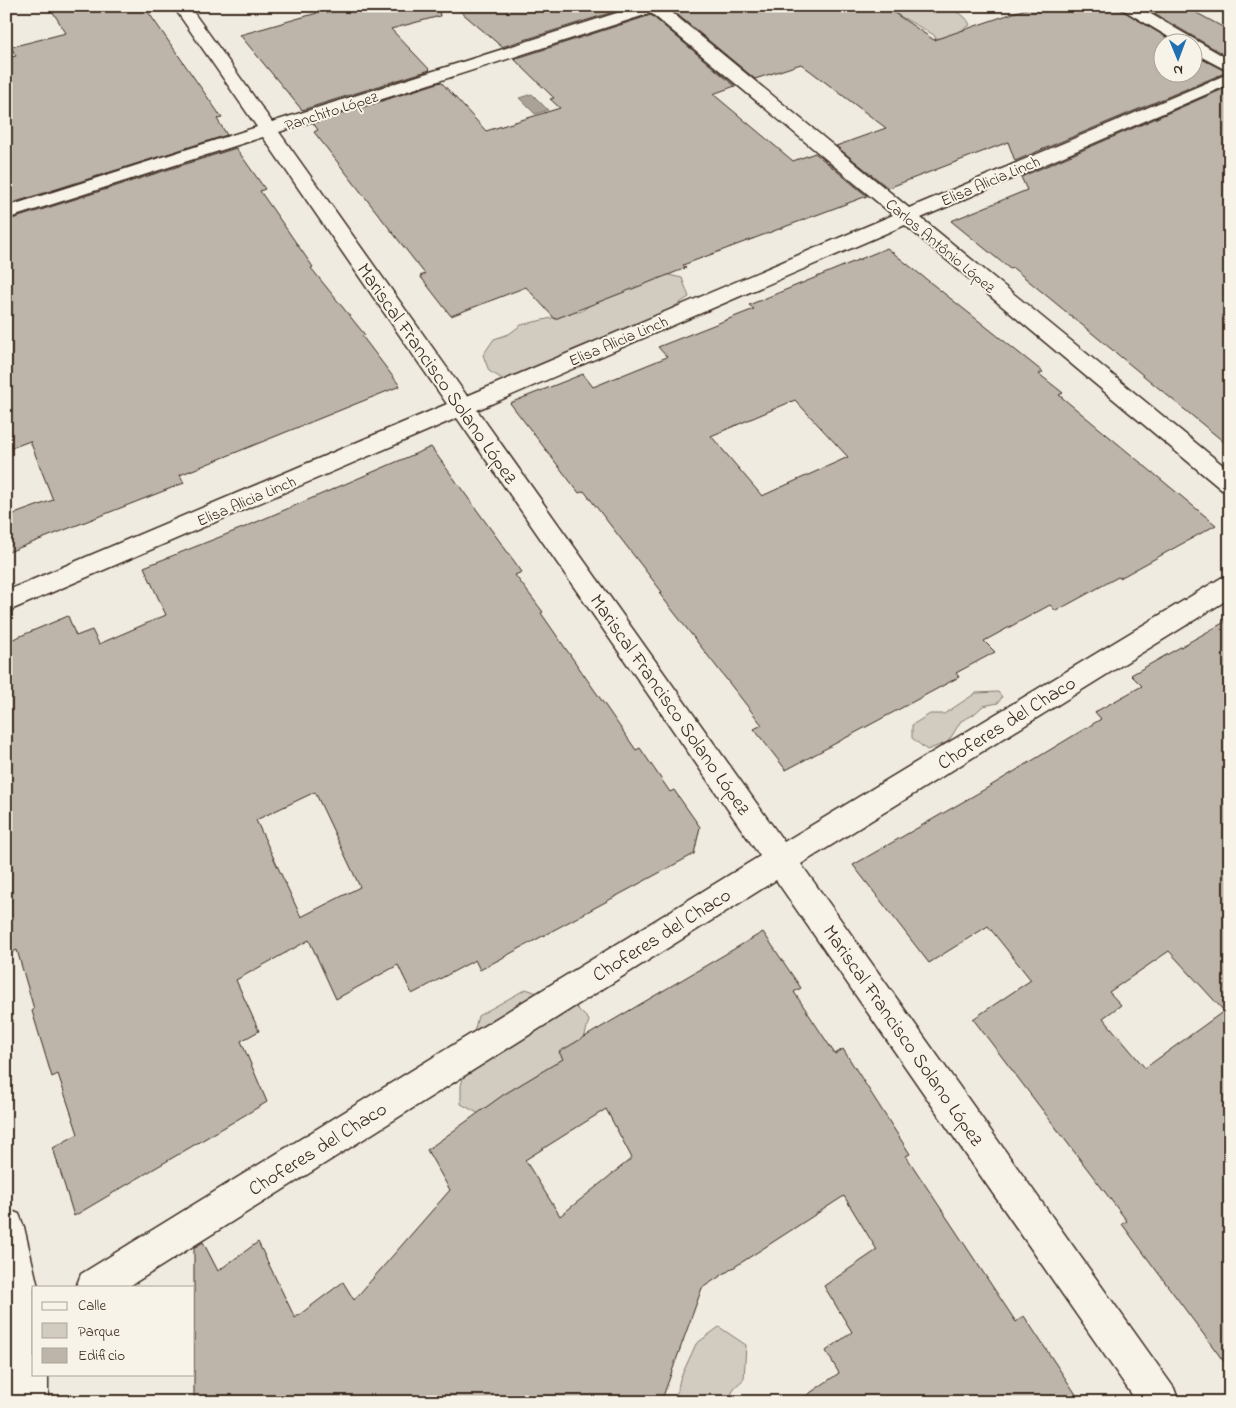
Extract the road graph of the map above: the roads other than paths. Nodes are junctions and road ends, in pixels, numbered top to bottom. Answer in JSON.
{"nodes":[{"id":1,"x":181,"y":6,"type":"edge"},
{"id":2,"x":654,"y":6,"type":"edge"},
{"id":3,"x":1125,"y":6,"type":"edge"},
{"id":4,"x":1170,"y":32,"type":"edge"},
{"id":5,"x":1204,"y":52,"type":"edge"},
{"id":6,"x":1230,"y":67,"type":"edge"},
{"id":7,"x":1230,"y":78,"type":"edge"},
{"id":8,"x":268,"y":130,"type":"junction"},
{"id":9,"x":6,"y":213,"type":"edge"},
{"id":10,"x":905,"y":216,"type":"junction"},
{"id":11,"x":462,"y":408,"type":"junction"},
{"id":12,"x":1230,"y":484,"type":"edge"},
{"id":13,"x":1230,"y":585,"type":"edge"},
{"id":14,"x":6,"y":602,"type":"edge"},
{"id":15,"x":781,"y":860,"type":"junction"},
{"id":16,"x":6,"y":1227,"type":"edge"},
{"id":17,"x":96,"y":1286,"type":"edge"},
{"id":18,"x":31,"y":1326,"type":"edge"},
{"id":19,"x":28,"y":1402,"type":"edge"},
{"id":20,"x":1160,"y":1402,"type":"edge"}],
"edges":[{"from":1,"to":8,"type":"street","name":"Mariscal Francisco Solano López"},
{"from":2,"to":8,"type":"street","name":"Panchito López"},
{"from":2,"to":10,"type":"street","name":"Carlos Antônio López"},
{"from":3,"to":4,"type":"street"},
{"from":5,"to":6,"type":"street"},
{"from":7,"to":10,"type":"street","name":"Elisa Alicia Linch"},
{"from":8,"to":9,"type":"street","name":"Panchito López"},
{"from":8,"to":11,"type":"street","name":"Mariscal Francisco Solano López"},
{"from":10,"to":11,"type":"street","name":"Elisa Alicia Linch"},
{"from":10,"to":12,"type":"street","name":"Carlos Antônio López"},
{"from":11,"to":14,"type":"street","name":"Elisa Alicia Linch"},
{"from":11,"to":15,"type":"street","name":"Mariscal Francisco Solano López"},
{"from":13,"to":15,"type":"street","name":"Choferes del Chaco"},
{"from":15,"to":17,"type":"street","name":"Choferes del Chaco"},
{"from":15,"to":20,"type":"street","name":"Mariscal Francisco Solano López"},
{"from":16,"to":18,"type":"street"},
{"from":18,"to":19,"type":"street"}]}
